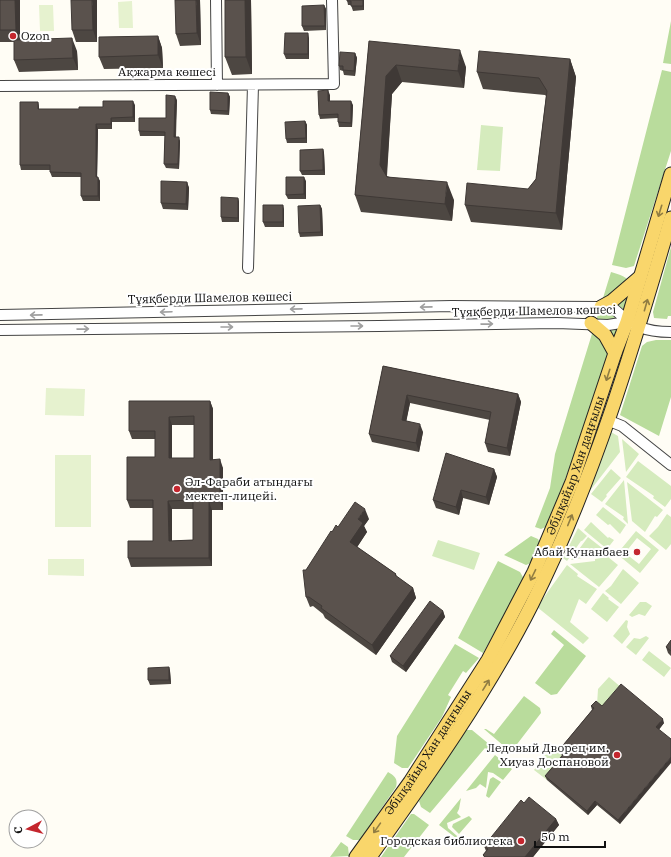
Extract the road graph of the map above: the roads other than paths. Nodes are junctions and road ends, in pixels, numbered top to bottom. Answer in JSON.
{"nodes":[{"id":1,"x":216,"y":0,"type":"edge"},
{"id":2,"x":332,"y":0,"type":"edge"},
{"id":3,"x":217,"y":85,"type":"junction"},
{"id":4,"x":253,"y":85,"type":"junction"},
{"id":5,"x":0,"y":86,"type":"edge"},
{"id":6,"x":671,"y":174,"type":"edge"},
{"id":7,"x":671,"y":218,"type":"edge"},
{"id":8,"x":248,"y":268,"type":"dead end"},
{"id":9,"x":640,"y":277,"type":"junction"},
{"id":10,"x":601,"y":307,"type":"junction"},
{"id":11,"x":213,"y":310,"type":"junction"},
{"id":12,"x":0,"y":315,"type":"edge"},
{"id":13,"x":591,"y":323,"type":"junction"},
{"id":14,"x":633,"y":324,"type":"junction"},
{"id":15,"x":212,"y":327,"type":"junction"},
{"id":16,"x":0,"y":330,"type":"edge"},
{"id":17,"x":671,"y":332,"type":"edge"},
{"id":18,"x":615,"y":353,"type":"junction"},
{"id":19,"x":607,"y":420,"type":"junction"},
{"id":20,"x":671,"y":465,"type":"edge"},
{"id":21,"x":356,"y":857,"type":"edge"},
{"id":22,"x":370,"y":857,"type":"edge"}],
"edges":[{"from":1,"to":3,"type":"street"},
{"from":2,"to":4,"type":"street","name":"Ақжарма көшесі"},
{"from":3,"to":4,"type":"street","name":"Ақжарма көшесі"},
{"from":3,"to":5,"type":"street","name":"Ақжарма көшесі"},
{"from":4,"to":8,"type":"street"},
{"from":6,"to":9,"type":"main road","name":"Әбілқайыр Хан даңғылы","one_way":true},
{"from":14,"to":7,"type":"main road","name":"Әбілқайыр Хан даңғылы","one_way":true},
{"from":9,"to":10,"type":"main road"},
{"from":9,"to":14,"type":"main road","name":"Әбілқайыр Хан даңғылы"},
{"from":10,"to":11,"type":"street","name":"Тұяқберди Шамелов көшесі","one_way":true},
{"from":10,"to":14,"type":"street","name":"Тұяқберди Шамелов көшесі"},
{"from":11,"to":12,"type":"street","name":"Тұяқберди Шамелов көшесі","one_way":true},
{"from":11,"to":15,"type":"street"},
{"from":13,"to":14,"type":"street","name":"Тұяқберди Шамелов көшесі"},
{"from":15,"to":13,"type":"street","name":"Тұяқберди Шамелов көшесі","one_way":true},
{"from":13,"to":18,"type":"main road"},
{"from":14,"to":17,"type":"street"},
{"from":14,"to":18,"type":"main road","name":"Әбілқайыр Хан даңғылы"},
{"from":14,"to":19,"type":"main road","name":"Әбілқайыр Хан даңғылы"},
{"from":16,"to":15,"type":"street","name":"Тұяқберди Шамелов көшесі","one_way":true},
{"from":18,"to":21,"type":"main road","name":"Әбілқайыр Хан даңғылы","one_way":true},
{"from":19,"to":20,"type":"street"},
{"from":22,"to":19,"type":"main road","name":"Әбілқайыр Хан даңғылы","one_way":true}]}
